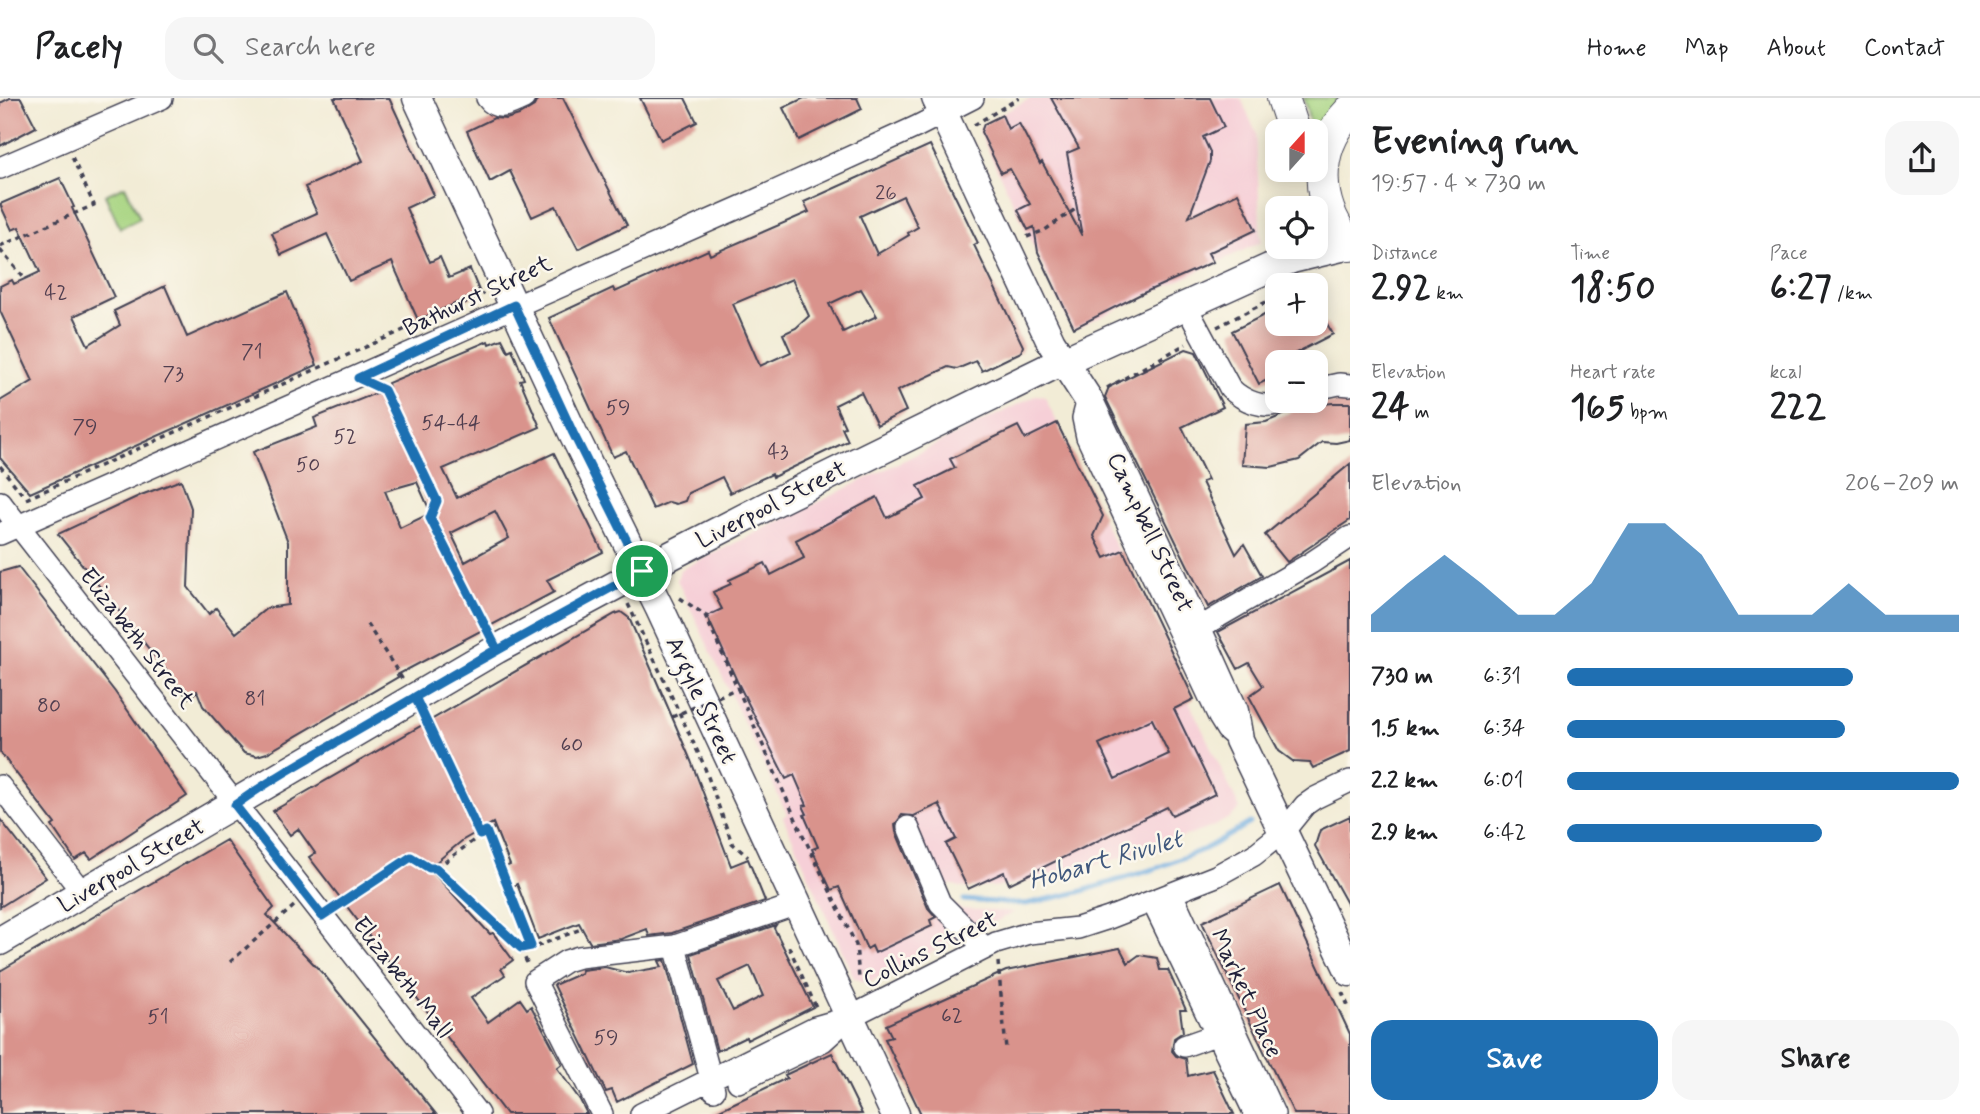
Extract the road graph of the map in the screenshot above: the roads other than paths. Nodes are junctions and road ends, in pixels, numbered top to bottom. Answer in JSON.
{"nodes":[{"id":1,"x":162,"y":98,"type":"edge"},
{"id":2,"x":417,"y":98,"type":"edge"},
{"id":3,"x":487,"y":98,"type":"edge"},
{"id":4,"x":524,"y":98,"type":"edge"},
{"id":5,"x":973,"y":98,"type":"edge"},
{"id":6,"x":1283,"y":98,"type":"edge"},
{"id":7,"x":940,"y":106,"type":"edge"},
{"id":8,"x":1350,"y":111,"type":"edge"},
{"id":9,"x":1290,"y":119,"type":"edge"},
{"id":10,"x":0,"y":168,"type":"edge"},
{"id":11,"x":1314,"y":182,"type":"edge"},
{"id":12,"x":1344,"y":238,"type":"edge"},
{"id":13,"x":514,"y":305,"type":"junction"},
{"id":14,"x":1186,"y":306,"type":"junction"},
{"id":15,"x":1064,"y":360,"type":"junction"},
{"id":16,"x":1350,"y":385,"type":"edge"},
{"id":17,"x":1328,"y":386,"type":"edge"},
{"id":18,"x":1087,"y":399,"type":"junction"},
{"id":19,"x":1265,"y":404,"type":"edge"},
{"id":20,"x":0,"y":502,"type":"edge"},
{"id":21,"x":9,"y":530,"type":"edge"},
{"id":22,"x":1350,"y":537,"type":"edge"},
{"id":23,"x":642,"y":571,"type":"junction"},
{"id":24,"x":1197,"y":629,"type":"junction"},
{"id":25,"x":1239,"y":740,"type":"junction"},
{"id":26,"x":1350,"y":781,"type":"edge"},
{"id":27,"x":0,"y":786,"type":"edge"},
{"id":28,"x":235,"y":805,"type":"junction"},
{"id":29,"x":908,"y":827,"type":"dead end"},
{"id":30,"x":1283,"y":831,"type":"junction"},
{"id":31,"x":82,"y":892,"type":"junction"},
{"id":32,"x":1162,"y":897,"type":"junction"},
{"id":33,"x":786,"y":908,"type":"junction"},
{"id":34,"x":0,"y":942,"type":"edge"},
{"id":35,"x":990,"y":945,"type":"junction"},
{"id":36,"x":675,"y":946,"type":"junction"},
{"id":37,"x":1350,"y":972,"type":"edge"},
{"id":38,"x":850,"y":1017,"type":"junction"},
{"id":39,"x":1225,"y":1031,"type":"junction"},
{"id":40,"x":1184,"y":1046,"type":"dead end"},
{"id":41,"x":713,"y":1086,"type":"junction"},
{"id":42,"x":478,"y":1114,"type":"edge"},
{"id":43,"x":602,"y":1114,"type":"edge"},
{"id":44,"x":640,"y":1114,"type":"edge"},
{"id":45,"x":673,"y":1114,"type":"edge"},
{"id":46,"x":895,"y":1114,"type":"edge"},
{"id":47,"x":1255,"y":1114,"type":"edge"},
{"id":48,"x":1274,"y":1114,"type":"edge"}],
"edges":[{"from":1,"to":10,"type":"street"},
{"from":2,"to":13,"type":"main road","name":"Argyle Street"},
{"from":3,"to":4,"type":"street"},
{"from":5,"to":7,"type":"street","name":"Bathurst Street"},
{"from":6,"to":9,"type":"highway"},
{"from":7,"to":13,"type":"street","name":"Bathurst Street"},
{"from":7,"to":15,"type":"main road","name":"Campbell Street"},
{"from":8,"to":12,"type":"highway"},
{"from":11,"to":12,"type":"highway"},
{"from":12,"to":14,"type":"main road","name":"Liverpool Street"},
{"from":13,"to":21,"type":"street","name":"Bathurst Street"},
{"from":13,"to":23,"type":"main road","name":"Argyle Street"},
{"from":14,"to":15,"type":"main road","name":"Liverpool Street"},
{"from":14,"to":19,"type":"street"},
{"from":15,"to":18,"type":"main road","name":"Campbell Street"},
{"from":15,"to":23,"type":"main road","name":"Liverpool Street"},
{"from":16,"to":17,"type":"street"},
{"from":18,"to":24,"type":"main road","name":"Campbell Street"},
{"from":18,"to":25,"type":"street"},
{"from":20,"to":21,"type":"street","name":"Elizabeth Street"},
{"from":21,"to":28,"type":"street","name":"Elizabeth Street"},
{"from":22,"to":24,"type":"street"},
{"from":23,"to":28,"type":"main road","name":"Liverpool Street"},
{"from":23,"to":33,"type":"main road","name":"Argyle Street"},
{"from":24,"to":25,"type":"main road","name":"Campbell Street"},
{"from":25,"to":30,"type":"main road","name":"Campbell Street"},
{"from":26,"to":30,"type":"street","name":"Collins Street"},
{"from":27,"to":31,"type":"street"},
{"from":28,"to":31,"type":"main road","name":"Liverpool Street"},
{"from":28,"to":42,"type":"street","name":"Elizabeth Mall"},
{"from":29,"to":35,"type":"street"},
{"from":30,"to":32,"type":"street","name":"Collins Street"},
{"from":30,"to":37,"type":"main road","name":"Campbell Street"},
{"from":31,"to":34,"type":"main road","name":"Liverpool Street"},
{"from":32,"to":35,"type":"street","name":"Collins Street"},
{"from":32,"to":39,"type":"street","name":"Market Place"},
{"from":33,"to":36,"type":"street"},
{"from":33,"to":38,"type":"main road","name":"Argyle Street"},
{"from":35,"to":38,"type":"street","name":"Collins Street"},
{"from":36,"to":41,"type":"street"},
{"from":36,"to":43,"type":"street"},
{"from":38,"to":41,"type":"street","name":"Collins Street"},
{"from":38,"to":46,"type":"main road","name":"Argyle Street"},
{"from":39,"to":40,"type":"street"},
{"from":39,"to":47,"type":"street","name":"Market Place"},
{"from":39,"to":48,"type":"street","name":"Market Place"},
{"from":41,"to":44,"type":"street"},
{"from":41,"to":45,"type":"street"}]}
